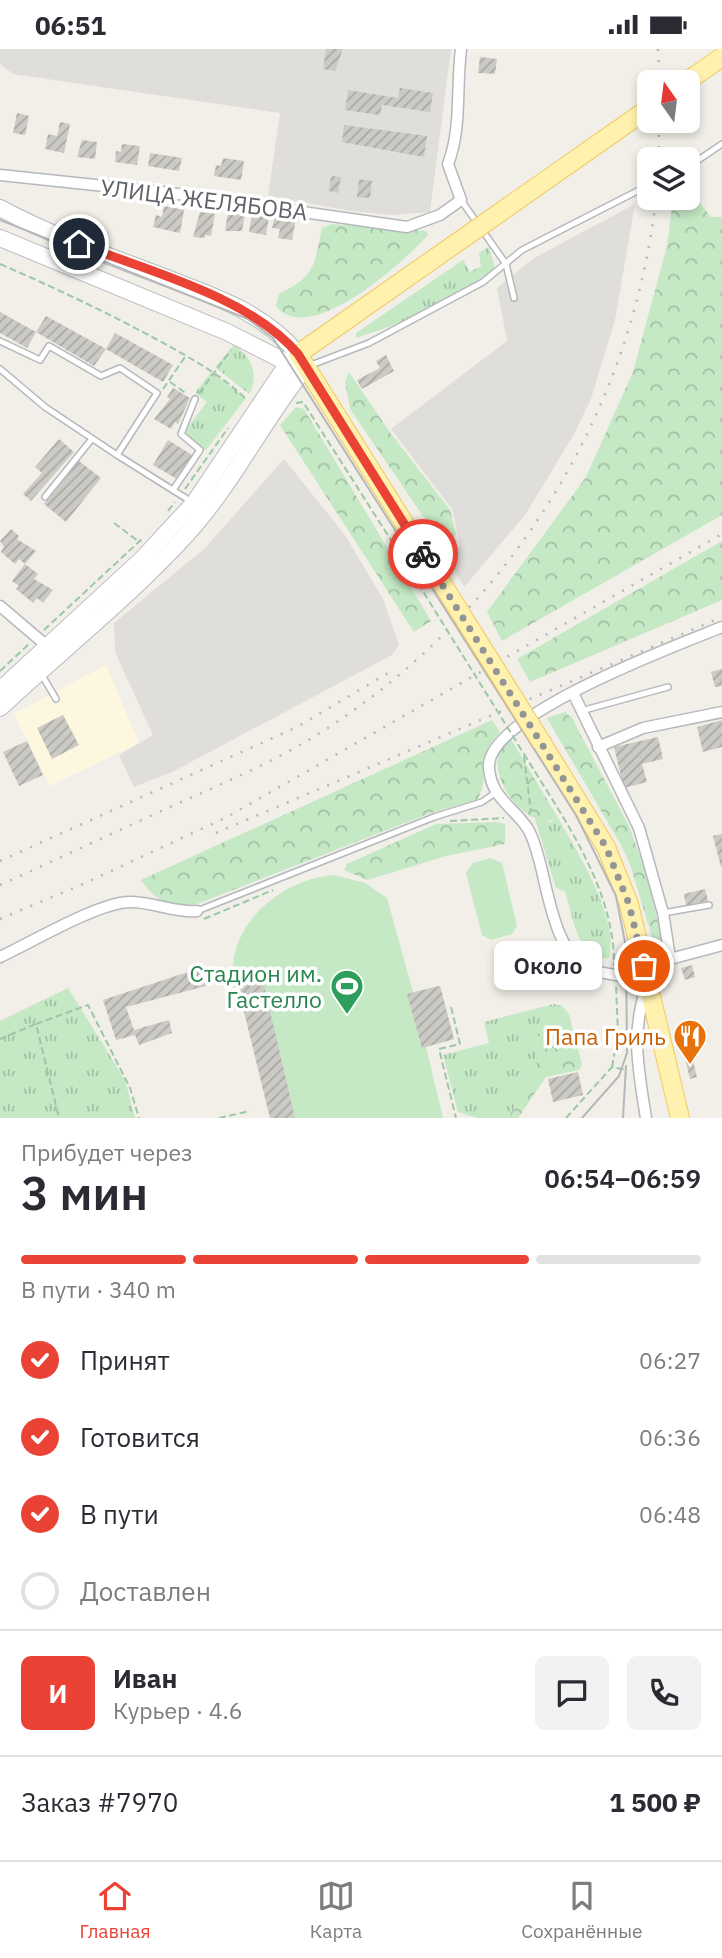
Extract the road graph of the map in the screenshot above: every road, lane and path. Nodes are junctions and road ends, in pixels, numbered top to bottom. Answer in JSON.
{"nodes":[{"id":1,"x":461,"y":49,"type":"edge"},
{"id":2,"x":722,"y":57,"type":"edge"},
{"id":3,"x":700,"y":72,"type":"edge"},
{"id":4,"x":637,"y":116,"type":"edge"},
{"id":5,"x":722,"y":145,"type":"edge"},
{"id":6,"x":700,"y":159,"type":"edge"},
{"id":7,"x":0,"y":175,"type":"edge"},
{"id":8,"x":637,"y":190,"type":"edge"},
{"id":9,"x":461,"y":200,"type":"junction"},
{"id":10,"x":0,"y":208,"type":"edge"},
{"id":11,"x":1,"y":240,"type":"edge"},
{"id":12,"x":0,"y":264,"type":"edge"},
{"id":13,"x":506,"y":264,"type":"junction"},
{"id":14,"x":514,"y":297,"type":"dead end"},
{"id":15,"x":0,"y":341,"type":"edge"},
{"id":16,"x":234,"y":347,"type":"dead end"},
{"id":17,"x":186,"y":356,"type":"junction"},
{"id":18,"x":297,"y":361,"type":"junction"},
{"id":19,"x":0,"y":369,"type":"edge"},
{"id":20,"x":213,"y":372,"type":"junction"},
{"id":21,"x":170,"y":382,"type":"junction"},
{"id":22,"x":157,"y":393,"type":"junction"},
{"id":23,"x":195,"y":399,"type":"junction"},
{"id":24,"x":248,"y":400,"type":"dead end"},
{"id":25,"x":303,"y":402,"type":"dead end"},
{"id":26,"x":233,"y":421,"type":"dead end"},
{"id":27,"x":91,"y":440,"type":"junction"},
{"id":28,"x":117,"y":455,"type":"junction"},
{"id":29,"x":173,"y":489,"type":"junction"},
{"id":30,"x":45,"y":497,"type":"dead end"},
{"id":31,"x":188,"y":499,"type":"junction"},
{"id":32,"x":161,"y":519,"type":"dead end"},
{"id":33,"x":114,"y":523,"type":"dead end"},
{"id":34,"x":146,"y":535,"type":"dead end"},
{"id":35,"x":139,"y":542,"type":"junction"},
{"id":36,"x":0,"y":606,"type":"edge"},
{"id":37,"x":722,"y":627,"type":"edge"},
{"id":38,"x":42,"y":641,"type":"junction"},
{"id":39,"x":0,"y":671,"type":"edge"},
{"id":40,"x":40,"y":671,"type":"junction"},
{"id":41,"x":668,"y":687,"type":"dead end"},
{"id":42,"x":0,"y":690,"type":"edge"},
{"id":43,"x":573,"y":693,"type":"junction"},
{"id":44,"x":56,"y":699,"type":"dead end"},
{"id":45,"x":0,"y":708,"type":"edge"},
{"id":46,"x":581,"y":711,"type":"junction"},
{"id":47,"x":722,"y":712,"type":"edge"},
{"id":48,"x":598,"y":747,"type":"junction"},
{"id":49,"x":525,"y":754,"type":"junction"},
{"id":50,"x":495,"y":793,"type":"junction"},
{"id":51,"x":531,"y":812,"type":"dead end"},
{"id":52,"x":514,"y":818,"type":"dead end"},
{"id":53,"x":447,"y":821,"type":"dead end"},
{"id":54,"x":274,"y":890,"type":"dead end"},
{"id":55,"x":709,"y":905,"type":"dead end"},
{"id":56,"x":663,"y":913,"type":"junction"},
{"id":57,"x":198,"y":916,"type":"junction"},
{"id":58,"x":722,"y":945,"type":"edge"},
{"id":59,"x":0,"y":957,"type":"edge"},
{"id":60,"x":670,"y":958,"type":"junction"},
{"id":61,"x":614,"y":960,"type":"dead end"},
{"id":62,"x":646,"y":974,"type":"junction"},
{"id":63,"x":616,"y":991,"type":"dead end"},
{"id":64,"x":451,"y":1007,"type":"dead end"},
{"id":65,"x":36,"y":1024,"type":"junction"},
{"id":66,"x":0,"y":1039,"type":"edge"},
{"id":67,"x":612,"y":1067,"type":"junction"},
{"id":68,"x":634,"y":1072,"type":"dead end"},
{"id":69,"x":250,"y":1111,"type":"dead end"},
{"id":70,"x":59,"y":1118,"type":"edge"},
{"id":71,"x":139,"y":1118,"type":"edge"},
{"id":72,"x":219,"y":1118,"type":"edge"},
{"id":73,"x":456,"y":1118,"type":"edge"},
{"id":74,"x":566,"y":1118,"type":"edge"},
{"id":75,"x":646,"y":1118,"type":"edge"},
{"id":76,"x":680,"y":1118,"type":"edge"}],
"edges":[{"from":1,"to":9,"type":"street"},
{"from":2,"to":3,"type":"main road"},
{"from":4,"to":18,"type":"main road","bridge":true},
{"from":5,"to":6,"type":"lane"},
{"from":7,"to":9,"type":"street","name":"УЛИЦА ЖЕЛЯБОВА"},
{"from":8,"to":13,"type":"lane"},
{"from":9,"to":13,"type":"lane"},
{"from":10,"to":18,"type":"main road"},
{"from":11,"to":18,"type":"main road"},
{"from":12,"to":17,"type":"path"},
{"from":13,"to":14,"type":"lane"},
{"from":13,"to":18,"type":"lane"},
{"from":15,"to":22,"type":"lane"},
{"from":16,"to":20,"type":"path"},
{"from":17,"to":20,"type":"path"},
{"from":17,"to":21,"type":"path"},
{"from":18,"to":31,"type":"main road"},
{"from":18,"to":40,"type":"main road"},
{"from":18,"to":62,"type":"main road","bridge":true},
{"from":19,"to":27,"type":"lane"},
{"from":20,"to":23,"type":"path"},
{"from":20,"to":24,"type":"path"},
{"from":21,"to":22,"type":"path"},
{"from":21,"to":23,"type":"path"},
{"from":22,"to":28,"type":"lane"},
{"from":23,"to":29,"type":"lane"},
{"from":25,"to":49,"type":"path","bridge":true},
{"from":26,"to":31,"type":"path"},
{"from":27,"to":28,"type":"lane"},
{"from":27,"to":30,"type":"lane"},
{"from":28,"to":29,"type":"lane"},
{"from":29,"to":31,"type":"lane"},
{"from":31,"to":32,"type":"path"},
{"from":31,"to":38,"type":"main road"},
{"from":33,"to":35,"type":"path"},
{"from":34,"to":35,"type":"path"},
{"from":35,"to":38,"type":"path"},
{"from":36,"to":38,"type":"street"},
{"from":37,"to":43,"type":"street"},
{"from":38,"to":39,"type":"path"},
{"from":38,"to":42,"type":"main road"},
{"from":40,"to":44,"type":"lane"},
{"from":40,"to":45,"type":"main road"},
{"from":41,"to":46,"type":"lane"},
{"from":43,"to":46,"type":"street"},
{"from":43,"to":50,"type":"street"},
{"from":46,"to":48,"type":"street"},
{"from":47,"to":48,"type":"street"},
{"from":48,"to":56,"type":"street"},
{"from":49,"to":51,"type":"path"},
{"from":49,"to":61,"type":"path"},
{"from":50,"to":57,"type":"lane"},
{"from":50,"to":62,"type":"street"},
{"from":52,"to":53,"type":"path"},
{"from":54,"to":57,"type":"path"},
{"from":55,"to":56,"type":"lane"},
{"from":56,"to":60,"type":"street"},
{"from":57,"to":59,"type":"street"},
{"from":58,"to":60,"type":"street"},
{"from":60,"to":62,"type":"street"},
{"from":62,"to":75,"type":"street"},
{"from":62,"to":76,"type":"main road"},
{"from":63,"to":67,"type":"path"},
{"from":64,"to":73,"type":"path"},
{"from":65,"to":66,"type":"path"},
{"from":65,"to":70,"type":"path"},
{"from":65,"to":71,"type":"path"},
{"from":67,"to":68,"type":"path"},
{"from":67,"to":74,"type":"path"},
{"from":69,"to":72,"type":"path"}]}
